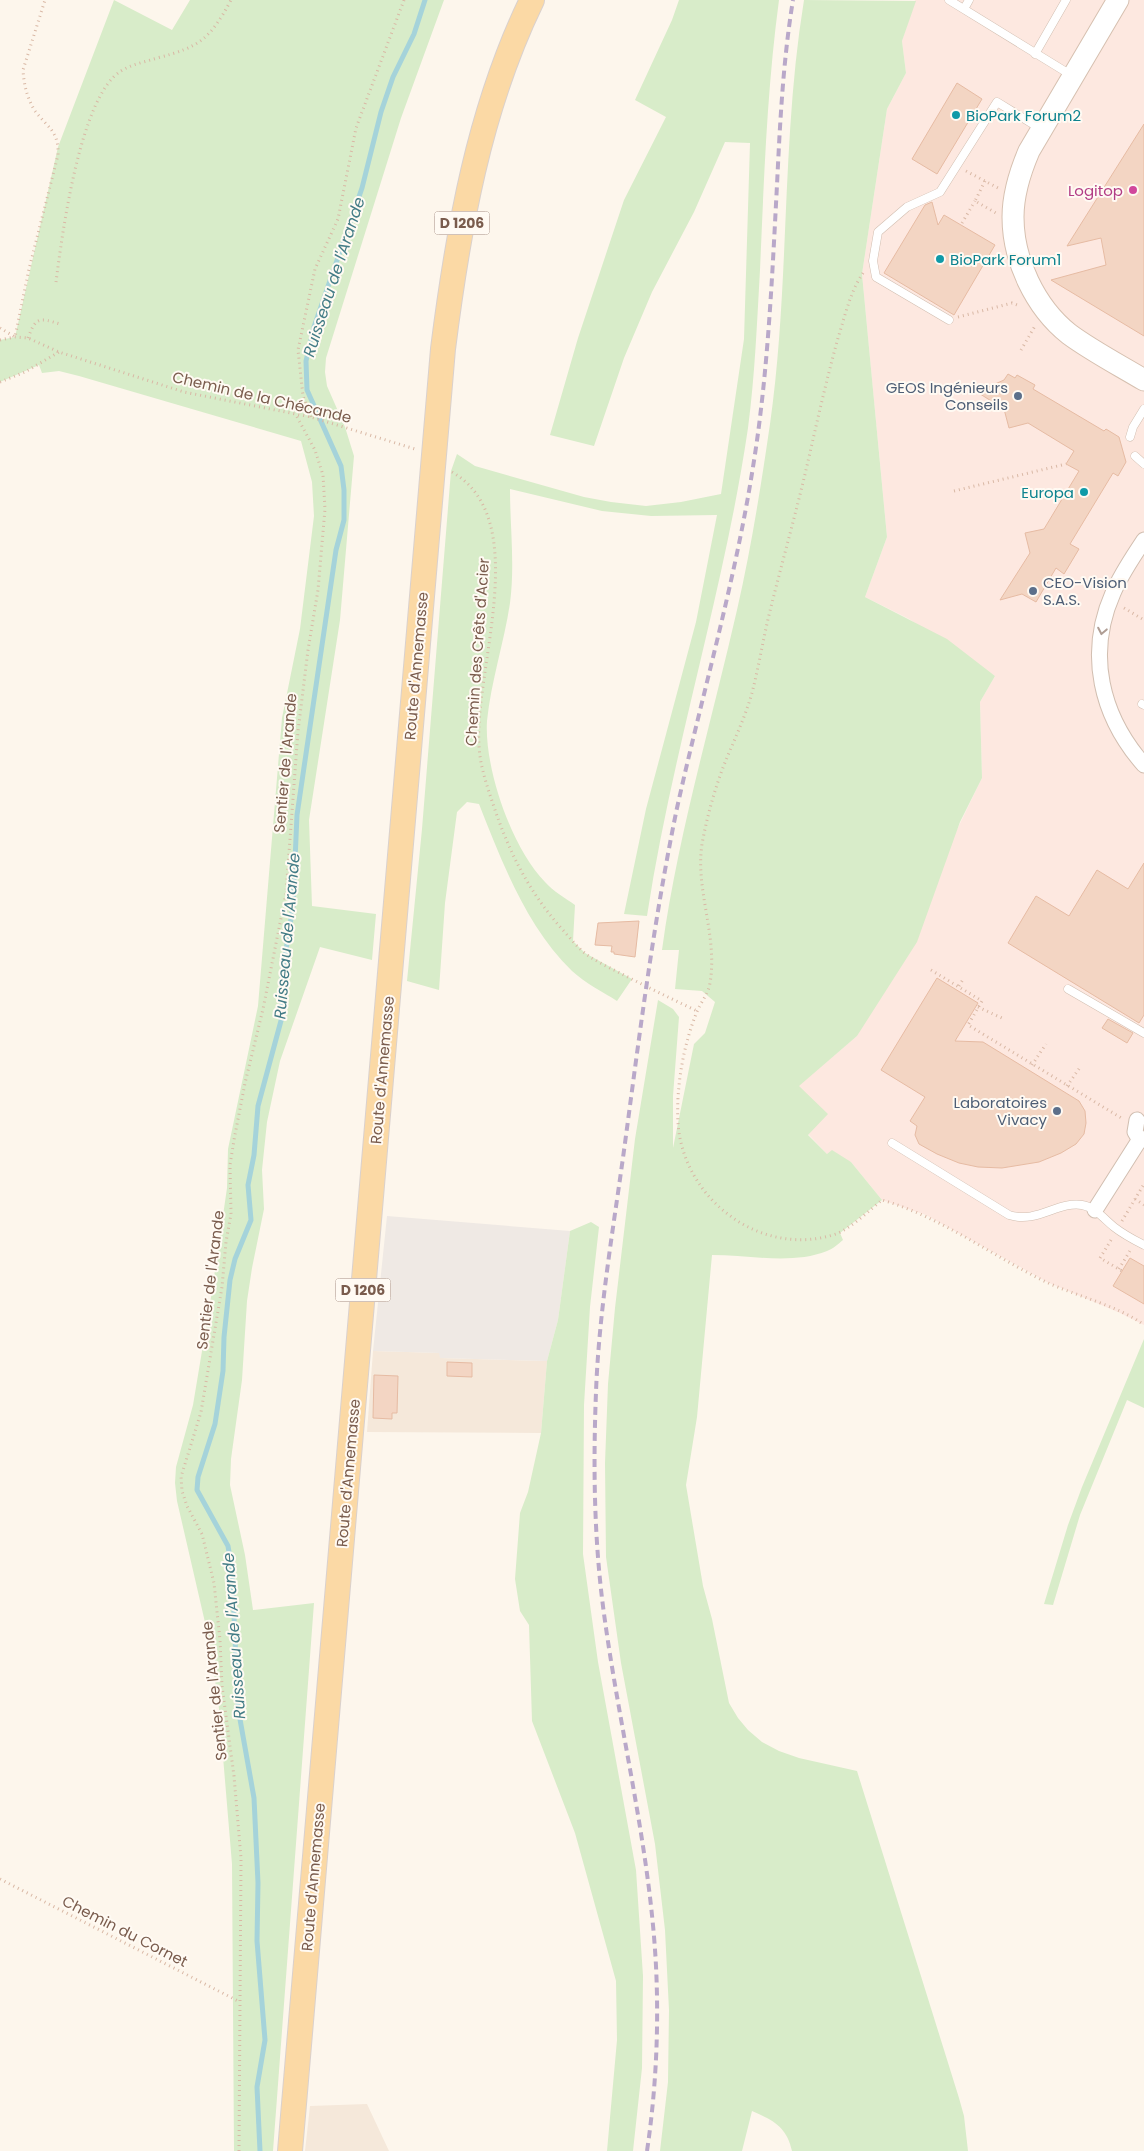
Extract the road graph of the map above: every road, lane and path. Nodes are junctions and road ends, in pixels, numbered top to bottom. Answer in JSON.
{"nodes":[{"id":1,"x":45,"y":0,"type":"edge"},
{"id":2,"x":231,"y":0,"type":"edge"},
{"id":3,"x":404,"y":0,"type":"edge"},
{"id":4,"x":532,"y":0,"type":"edge"},
{"id":5,"x":949,"y":0,"type":"edge"},
{"id":6,"x":969,"y":0,"type":"edge"},
{"id":7,"x":1066,"y":0,"type":"edge"},
{"id":8,"x":1118,"y":0,"type":"edge"},
{"id":9,"x":964,"y":9,"type":"junction"},
{"id":10,"x":1035,"y":54,"type":"junction"},
{"id":11,"x":1073,"y":76,"type":"junction"},
{"id":12,"x":1041,"y":129,"type":"junction"},
{"id":13,"x":976,"y":177,"type":"dead end"},
{"id":14,"x":986,"y":181,"type":"junction"},
{"id":15,"x":1015,"y":197,"type":"junction"},
{"id":16,"x":975,"y":200,"type":"junction"},
{"id":17,"x":962,"y":223,"type":"dead end"},
{"id":18,"x":1014,"y":224,"type":"junction"},
{"id":19,"x":873,"y":261,"type":"junction"},
{"id":20,"x":56,"y":282,"type":"dead end"},
{"id":21,"x":1000,"y":306,"type":"dead end"},
{"id":22,"x":1045,"y":308,"type":"junction"},
{"id":23,"x":974,"y":313,"type":"dead end"},
{"id":24,"x":949,"y":320,"type":"dead end"},
{"id":25,"x":60,"y":324,"type":"dead end"},
{"id":26,"x":0,"y":328,"type":"edge"},
{"id":27,"x":15,"y":337,"type":"junction"},
{"id":28,"x":28,"y":338,"type":"junction"},
{"id":29,"x":0,"y":340,"type":"edge"},
{"id":30,"x":1021,"y":350,"type":"dead end"},
{"id":31,"x":59,"y":352,"type":"junction"},
{"id":32,"x":1144,"y":380,"type":"edge"},
{"id":33,"x":0,"y":382,"type":"edge"},
{"id":34,"x":1144,"y":409,"type":"edge"},
{"id":35,"x":296,"y":415,"type":"junction"},
{"id":36,"x":311,"y":417,"type":"junction"},
{"id":37,"x":1130,"y":437,"type":"dead end"},
{"id":38,"x":1135,"y":456,"type":"dead end"},
{"id":39,"x":434,"y":460,"type":"junction"},
{"id":40,"x":1066,"y":464,"type":"dead end"},
{"id":41,"x":1144,"y":464,"type":"edge"},
{"id":42,"x":954,"y":491,"type":"dead end"},
{"id":43,"x":1144,"y":540,"type":"edge"},
{"id":44,"x":1110,"y":600,"type":"junction"},
{"id":45,"x":1144,"y":620,"type":"edge"},
{"id":46,"x":1144,"y":765,"type":"edge"},
{"id":47,"x":931,"y":970,"type":"dead end"},
{"id":48,"x":964,"y":978,"type":"dead end"},
{"id":49,"x":959,"y":986,"type":"junction"},
{"id":50,"x":1068,"y":989,"type":"dead end"},
{"id":51,"x":978,"y":1007,"type":"junction"},
{"id":52,"x":697,"y":1011,"type":"junction"},
{"id":53,"x":1004,"y":1020,"type":"dead end"},
{"id":54,"x":1144,"y":1033,"type":"edge"},
{"id":55,"x":1046,"y":1044,"type":"dead end"},
{"id":56,"x":1032,"y":1064,"type":"junction"},
{"id":57,"x":1081,"y":1066,"type":"dead end"},
{"id":58,"x":1068,"y":1086,"type":"junction"},
{"id":59,"x":1139,"y":1131,"type":"edge"},
{"id":60,"x":892,"y":1143,"type":"dead end"},
{"id":61,"x":1135,"y":1199,"type":"dead end"},
{"id":62,"x":1144,"y":1205,"type":"edge"},
{"id":63,"x":1095,"y":1210,"type":"junction"},
{"id":64,"x":1144,"y":1245,"type":"edge"},
{"id":65,"x":1144,"y":1326,"type":"edge"},
{"id":66,"x":0,"y":1879,"type":"edge"},
{"id":67,"x":240,"y":2002,"type":"junction"},
{"id":68,"x":240,"y":2151,"type":"edge"},
{"id":69,"x":290,"y":2151,"type":"edge"}],
"edges":[{"from":1,"to":27,"type":"path"},
{"from":2,"to":20,"type":"path"},
{"from":3,"to":36,"type":"path"},
{"from":4,"to":39,"type":"main road","name":"Route d'Annemasse","number":"D 1206"},
{"from":5,"to":9,"type":"lane"},
{"from":6,"to":9,"type":"lane"},
{"from":7,"to":10,"type":"lane"},
{"from":8,"to":11,"type":"street"},
{"from":9,"to":10,"type":"lane"},
{"from":10,"to":11,"type":"lane"},
{"from":11,"to":12,"type":"street"},
{"from":12,"to":15,"type":"street"},
{"from":12,"to":19,"type":"lane"},
{"from":13,"to":14,"type":"path"},
{"from":14,"to":15,"type":"path"},
{"from":14,"to":16,"type":"path"},
{"from":15,"to":18,"type":"street"},
{"from":16,"to":17,"type":"path"},
{"from":16,"to":18,"type":"path"},
{"from":18,"to":22,"type":"street"},
{"from":19,"to":24,"type":"lane"},
{"from":19,"to":52,"type":"path"},
{"from":21,"to":23,"type":"path"},
{"from":22,"to":30,"type":"path"},
{"from":22,"to":32,"type":"street"},
{"from":25,"to":28,"type":"path"},
{"from":26,"to":27,"type":"path"},
{"from":27,"to":28,"type":"path","name":"Chemin de la Chécande"},
{"from":27,"to":29,"type":"path","name":"Chemin de la Chécande"},
{"from":28,"to":31,"type":"path","name":"Chemin de la Chécande"},
{"from":31,"to":33,"type":"path"},
{"from":31,"to":35,"type":"path","name":"Chemin de la Chécande"},
{"from":34,"to":37,"type":"lane"},
{"from":35,"to":36,"type":"path","name":"Chemin de la Chécande"},
{"from":35,"to":67,"type":"path","name":"Sentier de l'Arande"},
{"from":36,"to":39,"type":"path","name":"Chemin de la Chécande"},
{"from":38,"to":41,"type":"lane"},
{"from":39,"to":52,"type":"path","name":"Chemin des Crêts d'Acier"},
{"from":39,"to":69,"type":"main road","name":"Route d'Annemasse","number":"D 1206"},
{"from":40,"to":42,"type":"path"},
{"from":43,"to":44,"type":"street"},
{"from":44,"to":45,"type":"path"},
{"from":44,"to":46,"type":"street","one_way":true},
{"from":47,"to":49,"type":"path"},
{"from":48,"to":49,"type":"path"},
{"from":49,"to":51,"type":"path"},
{"from":50,"to":54,"type":"lane"},
{"from":51,"to":53,"type":"path"},
{"from":51,"to":56,"type":"path"},
{"from":52,"to":65,"type":"path"},
{"from":55,"to":56,"type":"path"},
{"from":56,"to":58,"type":"path"},
{"from":57,"to":58,"type":"path"},
{"from":58,"to":59,"type":"path"},
{"from":59,"to":63,"type":"street"},
{"from":60,"to":63,"type":"lane"},
{"from":61,"to":62,"type":"path"},
{"from":63,"to":64,"type":"lane"},
{"from":66,"to":67,"type":"path","name":"Chemin du Cornet"},
{"from":67,"to":68,"type":"path","name":"Sentier de l'Arande"}]}
